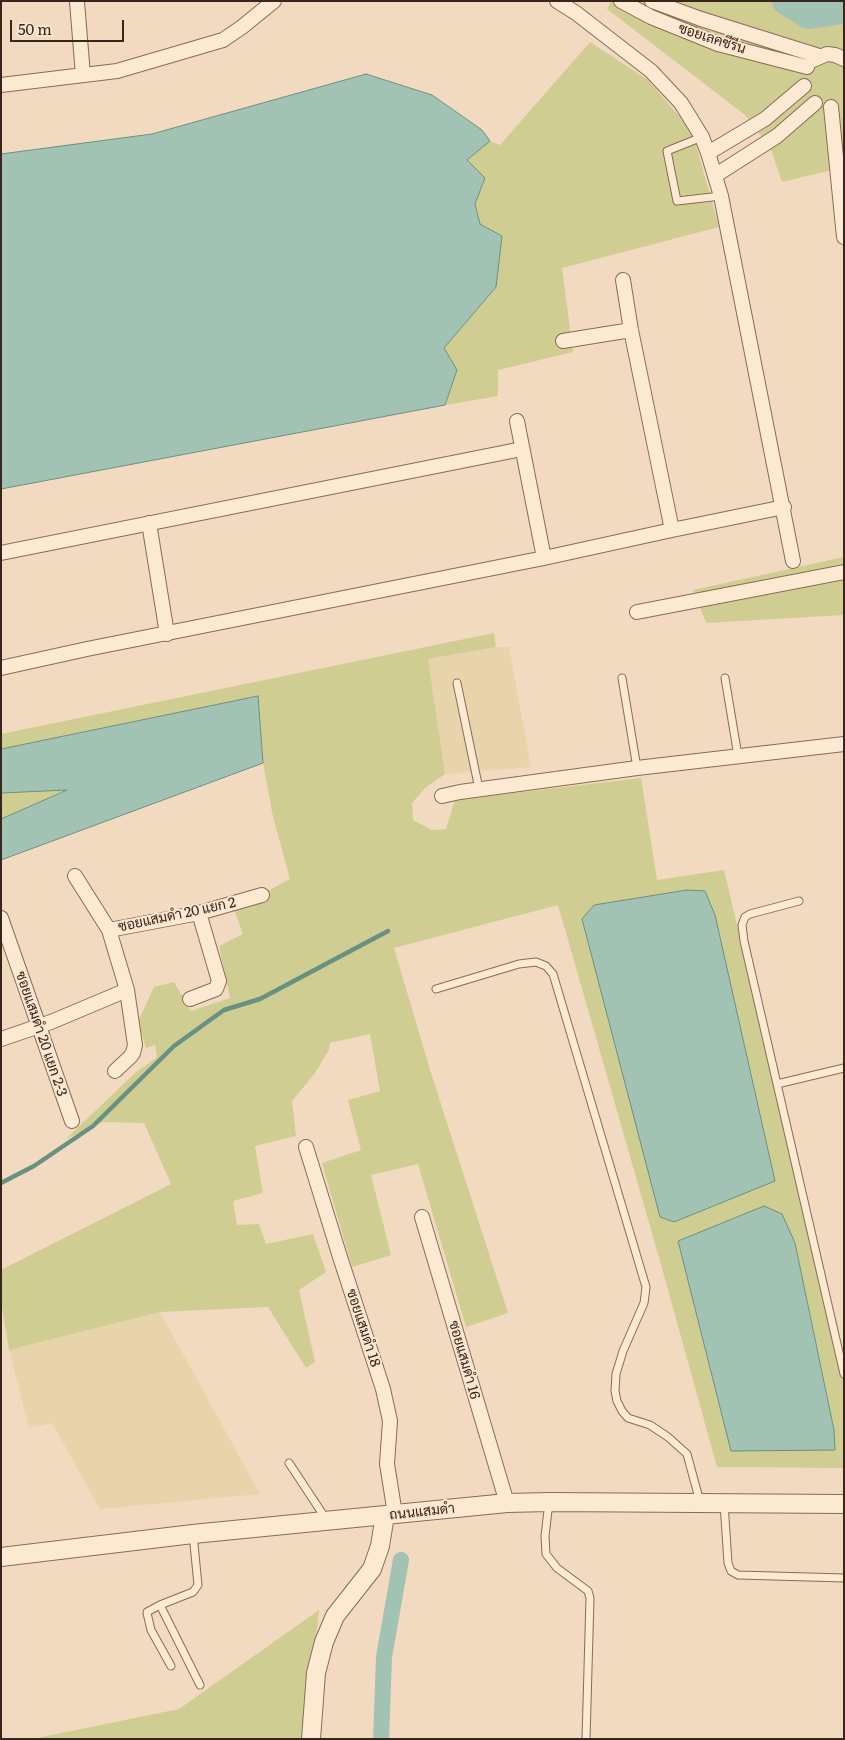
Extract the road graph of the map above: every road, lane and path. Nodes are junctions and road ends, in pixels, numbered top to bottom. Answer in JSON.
{"nodes":[{"id":1,"x":274,"y":1,"type":"edge"},
{"id":2,"x":557,"y":1,"type":"edge"},
{"id":3,"x":621,"y":1,"type":"edge"},
{"id":4,"x":652,"y":1,"type":"edge"},
{"id":5,"x":77,"y":2,"type":"edge"},
{"id":6,"x":819,"y":56,"type":"junction"},
{"id":7,"x":844,"y":59,"type":"edge"},
{"id":8,"x":807,"y":67,"type":"junction"},
{"id":9,"x":83,"y":75,"type":"junction"},
{"id":10,"x":1,"y":85,"type":"edge"},
{"id":11,"x":804,"y":86,"type":"junction"},
{"id":12,"x":815,"y":103,"type":"junction"},
{"id":13,"x":837,"y":104,"type":"edge"},
{"id":14,"x":702,"y":136,"type":"junction"},
{"id":15,"x":708,"y":153,"type":"junction"},
{"id":16,"x":716,"y":175,"type":"junction"},
{"id":17,"x":721,"y":196,"type":"junction"},
{"id":18,"x":844,"y":237,"type":"edge"},
{"id":19,"x":623,"y":280,"type":"dead end"},
{"id":20,"x":631,"y":330,"type":"junction"},
{"id":21,"x":563,"y":341,"type":"dead end"},
{"id":22,"x":517,"y":420,"type":"dead end"},
{"id":23,"x":522,"y":449,"type":"junction"},
{"id":24,"x":784,"y":507,"type":"junction"},
{"id":25,"x":149,"y":523,"type":"junction"},
{"id":26,"x":672,"y":530,"type":"junction"},
{"id":27,"x":1,"y":553,"type":"edge"},
{"id":28,"x":544,"y":558,"type":"junction"},
{"id":29,"x":793,"y":561,"type":"dead end"},
{"id":30,"x":844,"y":572,"type":"edge"},
{"id":31,"x":637,"y":612,"type":"dead end"},
{"id":32,"x":166,"y":634,"type":"junction"},
{"id":33,"x":1,"y":668,"type":"edge"},
{"id":34,"x":622,"y":678,"type":"dead end"},
{"id":35,"x":725,"y":678,"type":"dead end"},
{"id":36,"x":457,"y":683,"type":"dead end"},
{"id":37,"x":844,"y":744,"type":"edge"},
{"id":38,"x":738,"y":756,"type":"junction"},
{"id":39,"x":637,"y":768,"type":"junction"},
{"id":40,"x":479,"y":789,"type":"junction"},
{"id":41,"x":442,"y":796,"type":"dead end"},
{"id":42,"x":75,"y":876,"type":"dead end"},
{"id":43,"x":262,"y":895,"type":"dead end"},
{"id":44,"x":799,"y":902,"type":"dead end"},
{"id":45,"x":199,"y":912,"type":"junction"},
{"id":46,"x":1,"y":918,"type":"edge"},
{"id":47,"x":108,"y":930,"type":"junction"},
{"id":48,"x":436,"y":989,"type":"dead end"},
{"id":49,"x":127,"y":990,"type":"junction"},
{"id":50,"x":190,"y":999,"type":"dead end"},
{"id":51,"x":38,"y":1026,"type":"junction"},
{"id":52,"x":1,"y":1039,"type":"edge"},
{"id":53,"x":844,"y":1068,"type":"edge"},
{"id":54,"x":115,"y":1071,"type":"dead end"},
{"id":55,"x":776,"y":1084,"type":"junction"},
{"id":56,"x":72,"y":1121,"type":"dead end"},
{"id":57,"x":306,"y":1146,"type":"dead end"},
{"id":58,"x":422,"y":1218,"type":"dead end"},
{"id":59,"x":844,"y":1374,"type":"edge"},
{"id":60,"x":289,"y":1463,"type":"dead end"},
{"id":61,"x":549,"y":1502,"type":"junction"},
{"id":62,"x":700,"y":1502,"type":"junction"},
{"id":63,"x":507,"y":1503,"type":"junction"},
{"id":64,"x":724,"y":1503,"type":"junction"},
{"id":65,"x":844,"y":1504,"type":"edge"},
{"id":66,"x":390,"y":1515,"type":"junction"},
{"id":67,"x":328,"y":1521,"type":"junction"},
{"id":68,"x":193,"y":1534,"type":"junction"},
{"id":69,"x":1,"y":1557,"type":"edge"},
{"id":70,"x":844,"y":1578,"type":"edge"},
{"id":71,"x":160,"y":1605,"type":"junction"},
{"id":72,"x":171,"y":1666,"type":"dead end"},
{"id":73,"x":200,"y":1685,"type":"dead end"},
{"id":74,"x":311,"y":1739,"type":"edge"},
{"id":75,"x":586,"y":1739,"type":"edge"}],
"edges":[{"from":1,"to":9,"type":"street"},
{"from":2,"to":14,"type":"street"},
{"from":3,"to":8,"type":"street","name":"ซอยเลคซีรีน"},
{"from":4,"to":6,"type":"street","name":"ซอยเลคซีรีน"},
{"from":5,"to":9,"type":"street"},
{"from":6,"to":7,"type":"street","name":"ซอยเลคซีรีน"},
{"from":6,"to":8,"type":"street"},
{"from":8,"to":11,"type":"street"},
{"from":9,"to":10,"type":"street"},
{"from":11,"to":12,"type":"street"},
{"from":11,"to":15,"type":"street"},
{"from":12,"to":13,"type":"street"},
{"from":12,"to":16,"type":"street"},
{"from":13,"to":18,"type":"street"},
{"from":14,"to":15,"type":"street"},
{"from":14,"to":17,"type":"lane"},
{"from":15,"to":16,"type":"street"},
{"from":16,"to":17,"type":"street"},
{"from":17,"to":24,"type":"street"},
{"from":19,"to":20,"type":"street"},
{"from":20,"to":21,"type":"street"},
{"from":20,"to":26,"type":"street"},
{"from":22,"to":23,"type":"street"},
{"from":23,"to":25,"type":"street"},
{"from":23,"to":28,"type":"street"},
{"from":24,"to":26,"type":"street"},
{"from":24,"to":29,"type":"street"},
{"from":25,"to":27,"type":"street"},
{"from":25,"to":32,"type":"street"},
{"from":26,"to":28,"type":"street"},
{"from":28,"to":32,"type":"street"},
{"from":30,"to":31,"type":"street"},
{"from":32,"to":33,"type":"street"},
{"from":34,"to":39,"type":"lane"},
{"from":35,"to":38,"type":"lane"},
{"from":36,"to":40,"type":"lane"},
{"from":37,"to":38,"type":"street"},
{"from":38,"to":39,"type":"street"},
{"from":39,"to":40,"type":"street"},
{"from":40,"to":41,"type":"street"},
{"from":42,"to":47,"type":"street"},
{"from":43,"to":45,"type":"street","name":"ซอยแสมดำ 20 แยก 2"},
{"from":44,"to":55,"type":"lane"},
{"from":45,"to":47,"type":"street","name":"ซอยแสมดำ 20 แยก 2"},
{"from":45,"to":50,"type":"street"},
{"from":46,"to":51,"type":"street","name":"ซอยแสมดำ 20 แยก 2-3"},
{"from":47,"to":49,"type":"street","name":"ซอยแสมดำ 20 แยก 2"},
{"from":48,"to":62,"type":"lane"},
{"from":49,"to":51,"type":"street"},
{"from":49,"to":54,"type":"street","name":"ซอยแสมดำ 20 แยก 2"},
{"from":51,"to":52,"type":"street"},
{"from":51,"to":56,"type":"street","name":"ซอยแสมดำ 20 แยก 2-3"},
{"from":53,"to":55,"type":"lane"},
{"from":55,"to":59,"type":"lane"},
{"from":57,"to":66,"type":"street","name":"ซอยแสมดำ 18"},
{"from":58,"to":63,"type":"street","name":"ซอยแสมดำ 16"},
{"from":60,"to":67,"type":"lane"},
{"from":61,"to":62,"type":"street","name":"ถนนแสมดำ"},
{"from":61,"to":63,"type":"street","name":"ถนนแสมดำ"},
{"from":61,"to":75,"type":"lane"},
{"from":62,"to":64,"type":"street","name":"ถนนแสมดำ"},
{"from":63,"to":66,"type":"street","name":"ถนนแสมดำ"},
{"from":64,"to":65,"type":"street","name":"ถนนแสมดำ"},
{"from":64,"to":70,"type":"lane"},
{"from":66,"to":67,"type":"street","name":"ถนนแสมดำ"},
{"from":66,"to":74,"type":"street"},
{"from":67,"to":68,"type":"street","name":"ถนนแสมดำ"},
{"from":68,"to":69,"type":"street","name":"ถนนแสมดำ"},
{"from":68,"to":71,"type":"lane"},
{"from":71,"to":72,"type":"lane"},
{"from":71,"to":73,"type":"lane"}]}
